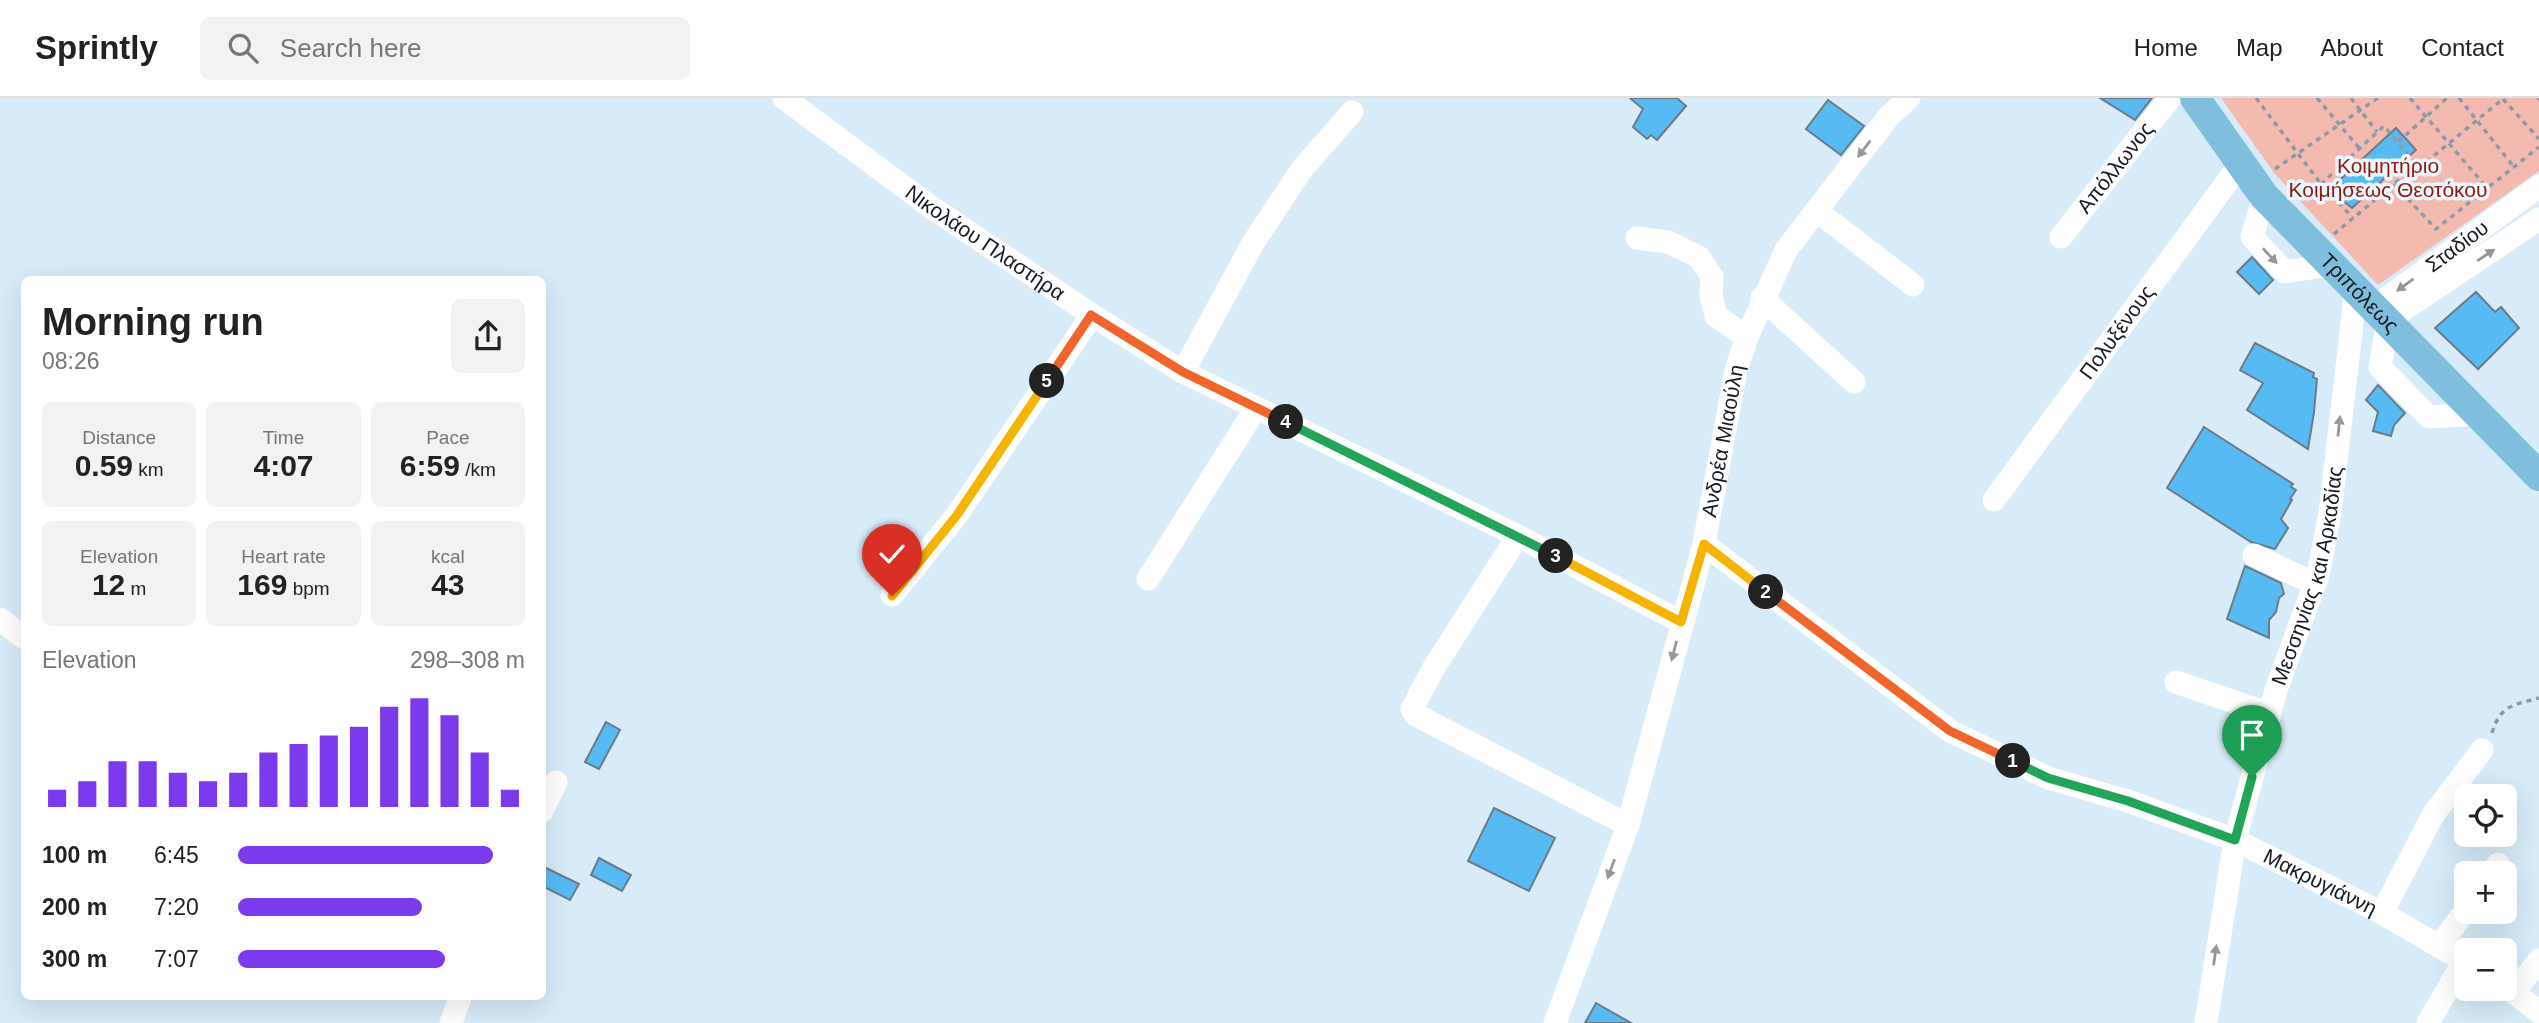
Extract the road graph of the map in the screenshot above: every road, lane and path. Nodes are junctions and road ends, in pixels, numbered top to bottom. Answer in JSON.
{"nodes":[{"id":1,"x":784,"y":98,"type":"edge"},
{"id":2,"x":1909,"y":98,"type":"edge"},
{"id":3,"x":2170,"y":98,"type":"edge"},
{"id":4,"x":2195,"y":98,"type":"edge"},
{"id":5,"x":2256,"y":98,"type":"edge"},
{"id":6,"x":2317,"y":98,"type":"edge"},
{"id":7,"x":2351,"y":98,"type":"edge"},
{"id":8,"x":2378,"y":98,"type":"edge"},
{"id":9,"x":2410,"y":98,"type":"edge"},
{"id":10,"x":2447,"y":98,"type":"edge"},
{"id":11,"x":2459,"y":98,"type":"edge"},
{"id":12,"x":2503,"y":98,"type":"edge"},
{"id":13,"x":2360,"y":110,"type":"junction"},
{"id":14,"x":1352,"y":112,"type":"dead end"},
{"id":15,"x":2426,"y":117,"type":"junction"},
{"id":16,"x":2476,"y":120,"type":"junction"},
{"id":17,"x":2339,"y":125,"type":"junction"},
{"id":18,"x":2377,"y":132,"type":"junction"},
{"id":19,"x":2539,"y":139,"type":"edge"},
{"id":20,"x":2398,"y":142,"type":"junction"},
{"id":21,"x":2449,"y":143,"type":"junction"},
{"id":22,"x":2539,"y":147,"type":"edge"},
{"id":23,"x":2360,"y":149,"type":"junction"},
{"id":24,"x":2298,"y":153,"type":"junction"},
{"id":25,"x":2417,"y":165,"type":"junction"},
{"id":26,"x":2514,"y":167,"type":"junction"},
{"id":27,"x":2257,"y":178,"type":"junction"},
{"id":28,"x":2322,"y":184,"type":"junction"},
{"id":29,"x":2394,"y":184,"type":"junction"},
{"id":30,"x":2539,"y":186,"type":"edge"},
{"id":31,"x":2487,"y":188,"type":"junction"},
{"id":32,"x":1817,"y":211,"type":"junction"},
{"id":33,"x":2353,"y":218,"type":"junction"},
{"id":34,"x":2539,"y":219,"type":"edge"},
{"id":35,"x":2060,"y":237,"type":"dead end"},
{"id":36,"x":1637,"y":238,"type":"dead end"},
{"id":37,"x":2330,"y":251,"type":"junction"},
{"id":38,"x":1913,"y":285,"type":"dead end"},
{"id":39,"x":1762,"y":299,"type":"junction"},
{"id":40,"x":2373,"y":305,"type":"junction"},
{"id":41,"x":1091,"y":315,"type":"junction"},
{"id":42,"x":1747,"y":337,"type":"junction"},
{"id":43,"x":2345,"y":366,"type":"junction"},
{"id":44,"x":2380,"y":367,"type":"junction"},
{"id":45,"x":1183,"y":372,"type":"junction"},
{"id":46,"x":1854,"y":382,"type":"dead end"},
{"id":47,"x":1256,"y":408,"type":"junction"},
{"id":48,"x":2479,"y":414,"type":"junction"},
{"id":49,"x":2539,"y":476,"type":"edge"},
{"id":50,"x":1994,"y":500,"type":"dead end"},
{"id":51,"x":1518,"y":536,"type":"junction"},
{"id":52,"x":1704,"y":544,"type":"junction"},
{"id":53,"x":2254,"y":555,"type":"dead end"},
{"id":54,"x":1148,"y":579,"type":"dead end"},
{"id":55,"x":2315,"y":584,"type":"junction"},
{"id":56,"x":892,"y":596,"type":"dead end"},
{"id":57,"x":0,"y":619,"type":"edge"},
{"id":58,"x":1681,"y":622,"type":"junction"},
{"id":59,"x":21,"y":636,"type":"edge"},
{"id":60,"x":2176,"y":682,"type":"dead end"},
{"id":61,"x":2539,"y":698,"type":"edge"},
{"id":62,"x":2270,"y":715,"type":"junction"},
{"id":63,"x":2482,"y":750,"type":"joint"},
{"id":64,"x":556,"y":782,"type":"dead end"},
{"id":65,"x":546,"y":803,"type":"edge"},
{"id":66,"x":1628,"y":825,"type":"junction"},
{"id":67,"x":2235,"y":840,"type":"junction"},
{"id":68,"x":2382,"y":913,"type":"junction"},
{"id":69,"x":2456,"y":924,"type":"edge"},
{"id":70,"x":2440,"y":946,"type":"junction"},
{"id":71,"x":2454,"y":954,"type":"edge"},
{"id":72,"x":2539,"y":960,"type":"edge"},
{"id":73,"x":2454,"y":979,"type":"edge"},
{"id":74,"x":2517,"y":981,"type":"edge"},
{"id":75,"x":2517,"y":994,"type":"edge"},
{"id":76,"x":459,"y":1000,"type":"edge"},
{"id":77,"x":2539,"y":1012,"type":"edge"},
{"id":78,"x":2539,"y":1018,"type":"edge"},
{"id":79,"x":451,"y":1023,"type":"edge"},
{"id":80,"x":1555,"y":1023,"type":"edge"},
{"id":81,"x":2206,"y":1023,"type":"edge"},
{"id":82,"x":2428,"y":1023,"type":"edge"},
{"id":83,"x":2533,"y":1023,"type":"edge"}],
"edges":[{"from":1,"to":41,"type":"street","name":"Νικολάου Πλαστήρα"},
{"from":2,"to":32,"type":"street","name":"Ανδρέα Μιαούλη","one_way":true},
{"from":3,"to":35,"type":"street","name":"Απόλλωνος"},
{"from":4,"to":27,"type":"main road","name":"Τριπόλεως"},
{"from":5,"to":24,"type":"path"},
{"from":6,"to":17,"type":"path"},
{"from":7,"to":13,"type":"path"},
{"from":8,"to":13,"type":"path"},
{"from":9,"to":15,"type":"path"},
{"from":10,"to":15,"type":"path"},
{"from":11,"to":16,"type":"path"},
{"from":12,"to":16,"type":"path"},
{"from":12,"to":19,"type":"path"},
{"from":13,"to":17,"type":"path"},
{"from":13,"to":18,"type":"path"},
{"from":14,"to":45,"type":"street"},
{"from":15,"to":20,"type":"path"},
{"from":15,"to":21,"type":"path"},
{"from":16,"to":21,"type":"path"},
{"from":16,"to":26,"type":"path"},
{"from":17,"to":23,"type":"path"},
{"from":17,"to":24,"type":"path"},
{"from":18,"to":20,"type":"path"},
{"from":18,"to":23,"type":"path"},
{"from":20,"to":25,"type":"path"},
{"from":21,"to":25,"type":"path"},
{"from":21,"to":31,"type":"path"},
{"from":22,"to":26,"type":"path"},
{"from":23,"to":28,"type":"path"},
{"from":24,"to":27,"type":"path"},
{"from":24,"to":28,"type":"path"},
{"from":25,"to":29,"type":"path"},
{"from":26,"to":31,"type":"path"},
{"from":27,"to":37,"type":"main road","name":"Τριπόλεως"},
{"from":27,"to":50,"type":"street","name":"Πολυξένους"},
{"from":28,"to":33,"type":"path"},
{"from":29,"to":31,"type":"path"},
{"from":29,"to":33,"type":"path"},
{"from":30,"to":40,"type":"street","name":"Σταδίου","one_way":true},
{"from":32,"to":38,"type":"street"},
{"from":32,"to":39,"type":"street","name":"Ανδρέα Μιαούλη"},
{"from":33,"to":37,"type":"path"},
{"from":40,"to":34,"type":"street","name":"Σταδίου","one_way":true},
{"from":36,"to":42,"type":"street"},
{"from":37,"to":40,"type":"main road","name":"Τριπόλεως"},
{"from":39,"to":42,"type":"street","name":"Ανδρέα Μιαούλη"},
{"from":39,"to":46,"type":"street"},
{"from":40,"to":43,"type":"street","name":"Μεσσηνίας και Αρκαδίας"},
{"from":40,"to":44,"type":"street"},
{"from":40,"to":48,"type":"main road","name":"Τριπόλεως"},
{"from":41,"to":45,"type":"street","name":"Νικολάου Πλαστήρα"},
{"from":41,"to":56,"type":"street"},
{"from":42,"to":52,"type":"street","name":"Ανδρέα Μιαούλη"},
{"from":43,"to":44,"type":"street"},
{"from":55,"to":43,"type":"street","name":"Μεσσηνίας και Αρκαδίας","one_way":true},
{"from":44,"to":48,"type":"street"},
{"from":45,"to":47,"type":"street","name":"Νικολάου Πλαστήρα"},
{"from":47,"to":51,"type":"street","name":"Νικολάου Πλαστήρα"},
{"from":47,"to":54,"type":"street"},
{"from":48,"to":49,"type":"main road","name":"Τριπόλεως"},
{"from":51,"to":58,"type":"street","name":"Νικολάου Πλαστήρα"},
{"from":51,"to":66,"type":"street"},
{"from":52,"to":58,"type":"street","name":"Ανδρέα Μιαούλη"},
{"from":52,"to":67,"type":"street","name":"Μακρυγιάννη"},
{"from":53,"to":55,"type":"street"},
{"from":55,"to":62,"type":"street","name":"Μεσσηνίας και Αρκαδίας"},
{"from":57,"to":59,"type":"street"},
{"from":58,"to":66,"type":"street","name":"Ανδρέα Μιαούλη","one_way":true},
{"from":60,"to":62,"type":"street"},
{"from":61,"to":63,"type":"path"},
{"from":62,"to":67,"type":"street","name":"Μεσσηνίας και Αρκαδίας"},
{"from":63,"to":68,"type":"street"},
{"from":64,"to":65,"type":"street"},
{"from":66,"to":80,"type":"street","name":"Ανδρέα Μιαούλη","one_way":true},
{"from":67,"to":68,"type":"street","name":"Μακρυγιάννη"},
{"from":81,"to":67,"type":"street","name":"Μεσσηνίας και Αρκαδίας","one_way":true},
{"from":68,"to":70,"type":"street","name":"Μακρυγιάννη"},
{"from":69,"to":70,"type":"street"},
{"from":70,"to":71,"type":"street","name":"Μακρυγιάννη"},
{"from":72,"to":74,"type":"street"},
{"from":73,"to":82,"type":"street"},
{"from":75,"to":77,"type":"street"},
{"from":76,"to":79,"type":"street"},
{"from":78,"to":83,"type":"street"}]}
